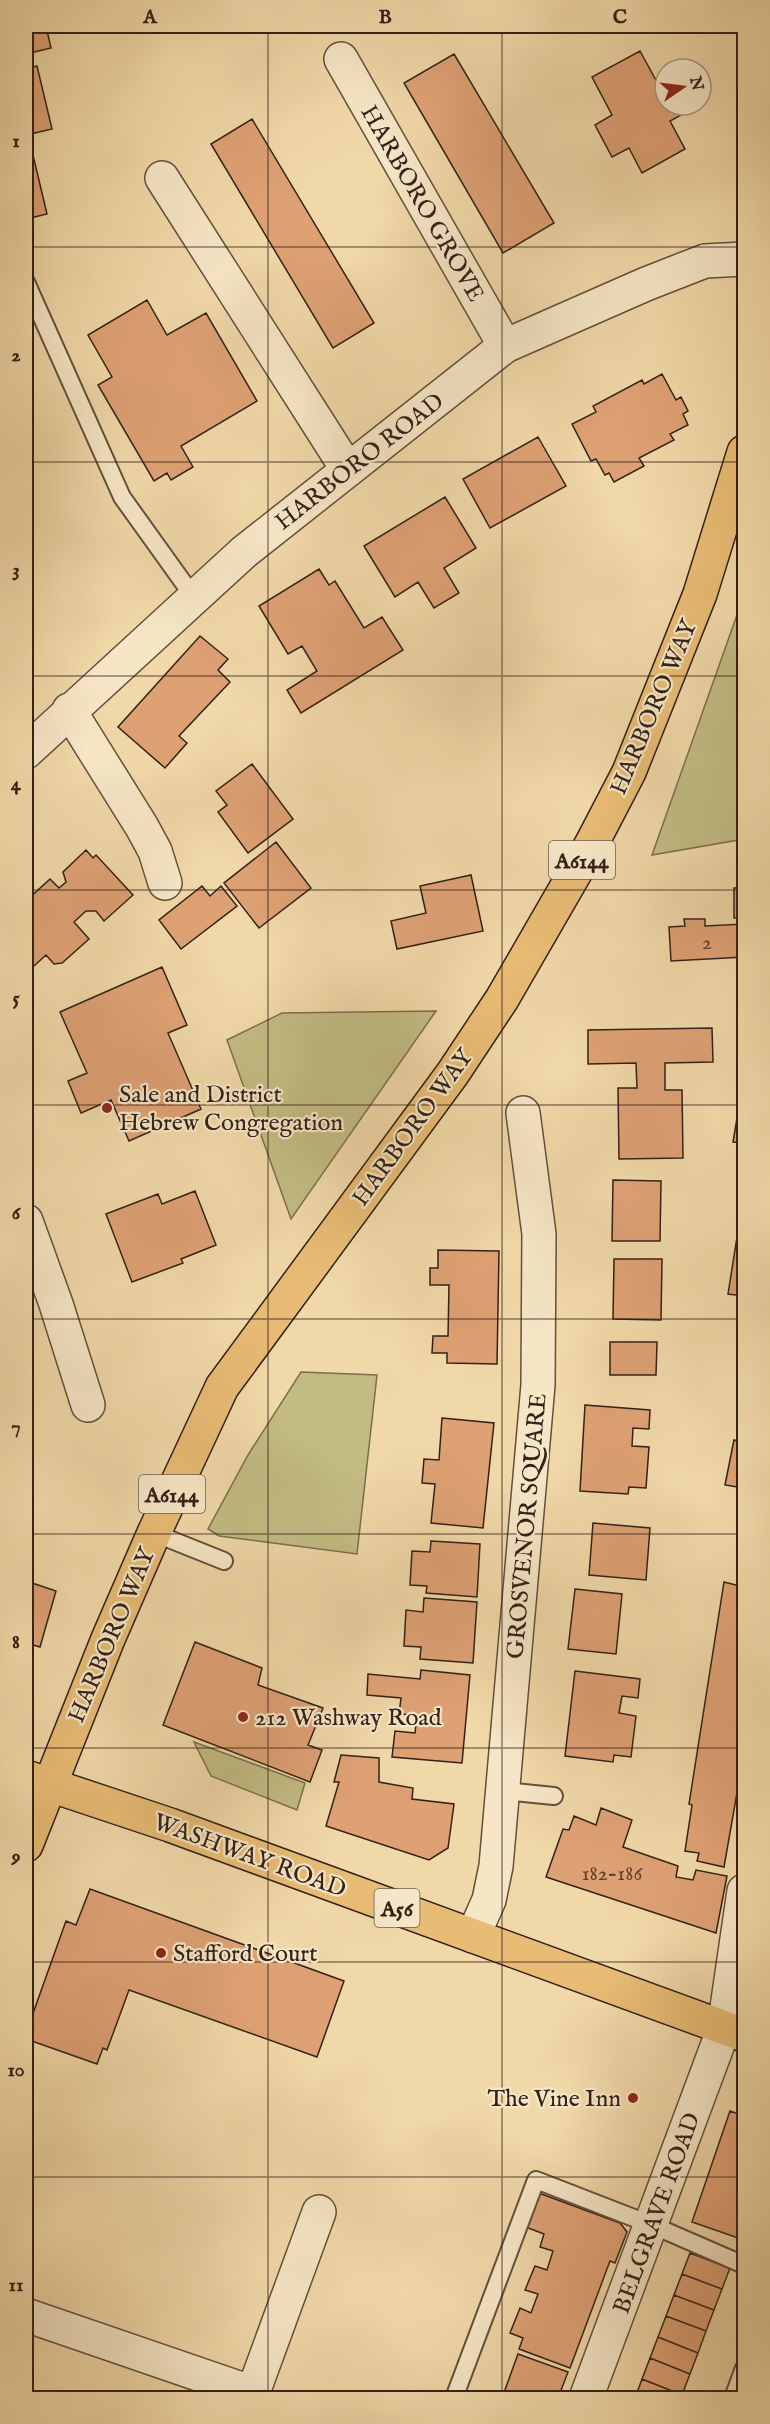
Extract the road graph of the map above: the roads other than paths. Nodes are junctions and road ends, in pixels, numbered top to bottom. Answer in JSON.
{"nodes":[{"id":1,"x":340,"y":59,"type":"dead end"},
{"id":2,"x":162,"y":178,"type":"dead end"},
{"id":3,"x":744,"y":259,"type":"edge"},
{"id":4,"x":26,"y":282,"type":"edge"},
{"id":5,"x":505,"y":346,"type":"junction"},
{"id":6,"x":744,"y":452,"type":"edge"},
{"id":7,"x":348,"y":470,"type":"junction"},
{"id":8,"x":193,"y":597,"type":"junction"},
{"id":9,"x":69,"y":710,"type":"junction"},
{"id":10,"x":26,"y":752,"type":"edge"},
{"id":11,"x":165,"y":883,"type":"dead end"},
{"id":12,"x":523,"y":1113,"type":"dead end"},
{"id":13,"x":26,"y":1221,"type":"edge"},
{"id":14,"x":87,"y":1405,"type":"dead end"},
{"id":15,"x":154,"y":1533,"type":"junction"},
{"id":16,"x":224,"y":1561,"type":"dead end"},
{"id":17,"x":36,"y":1782,"type":"edge"},
{"id":18,"x":504,"y":1791,"type":"junction"},
{"id":19,"x":554,"y":1796,"type":"dead end"},
{"id":20,"x":26,"y":1845,"type":"edge"},
{"id":21,"x":744,"y":1891,"type":"edge"},
{"id":22,"x":742,"y":1925,"type":"edge"},
{"id":23,"x":474,"y":1936,"type":"junction"},
{"id":24,"x":734,"y":2031,"type":"edge"},
{"id":25,"x":320,"y":2212,"type":"dead end"},
{"id":26,"x":652,"y":2225,"type":"junction"},
{"id":27,"x":744,"y":2265,"type":"edge"},
{"id":28,"x":26,"y":2315,"type":"edge"},
{"id":29,"x":744,"y":2368,"type":"edge"},
{"id":30,"x":252,"y":2396,"type":"edge"},
{"id":31,"x":454,"y":2398,"type":"edge"},
{"id":32,"x":586,"y":2398,"type":"edge"},
{"id":33,"x":733,"y":2398,"type":"edge"}],
"edges":[{"from":1,"to":5,"type":"street","name":"HARBORO GROVE"},
{"from":2,"to":7,"type":"street"},
{"from":3,"to":5,"type":"street","name":"HARBORO ROAD"},
{"from":4,"to":8,"type":"lane"},
{"from":5,"to":7,"type":"street","name":"HARBORO ROAD"},
{"from":6,"to":15,"type":"main road","name":"HARBORO WAY","number":"A6144"},
{"from":7,"to":8,"type":"street","name":"HARBORO ROAD"},
{"from":8,"to":9,"type":"street","name":"HARBORO ROAD"},
{"from":9,"to":10,"type":"street","name":"HARBORO ROAD"},
{"from":9,"to":11,"type":"street"},
{"from":12,"to":18,"type":"street","name":"GROSVENOR SQUARE"},
{"from":13,"to":14,"type":"street"},
{"from":15,"to":16,"type":"lane"},
{"from":15,"to":17,"type":"main road","name":"HARBORO WAY","number":"A6144"},
{"from":17,"to":20,"type":"main road","number":"A6144"},
{"from":17,"to":23,"type":"main road","name":"WASHWAY ROAD","number":"A56"},
{"from":18,"to":19,"type":"lane"},
{"from":18,"to":23,"type":"street","name":"GROSVENOR SQUARE"},
{"from":21,"to":22,"type":"street","name":"BELGRAVE ROAD"},
{"from":22,"to":24,"type":"street","name":"BELGRAVE ROAD"},
{"from":23,"to":24,"type":"main road","name":"WASHWAY ROAD","number":"A56"},
{"from":24,"to":26,"type":"street","name":"BELGRAVE ROAD"},
{"from":25,"to":30,"type":"street"},
{"from":26,"to":27,"type":"lane"},
{"from":26,"to":31,"type":"lane"},
{"from":26,"to":32,"type":"street","name":"BELGRAVE ROAD"},
{"from":28,"to":30,"type":"street"},
{"from":29,"to":33,"type":"lane"}]}
